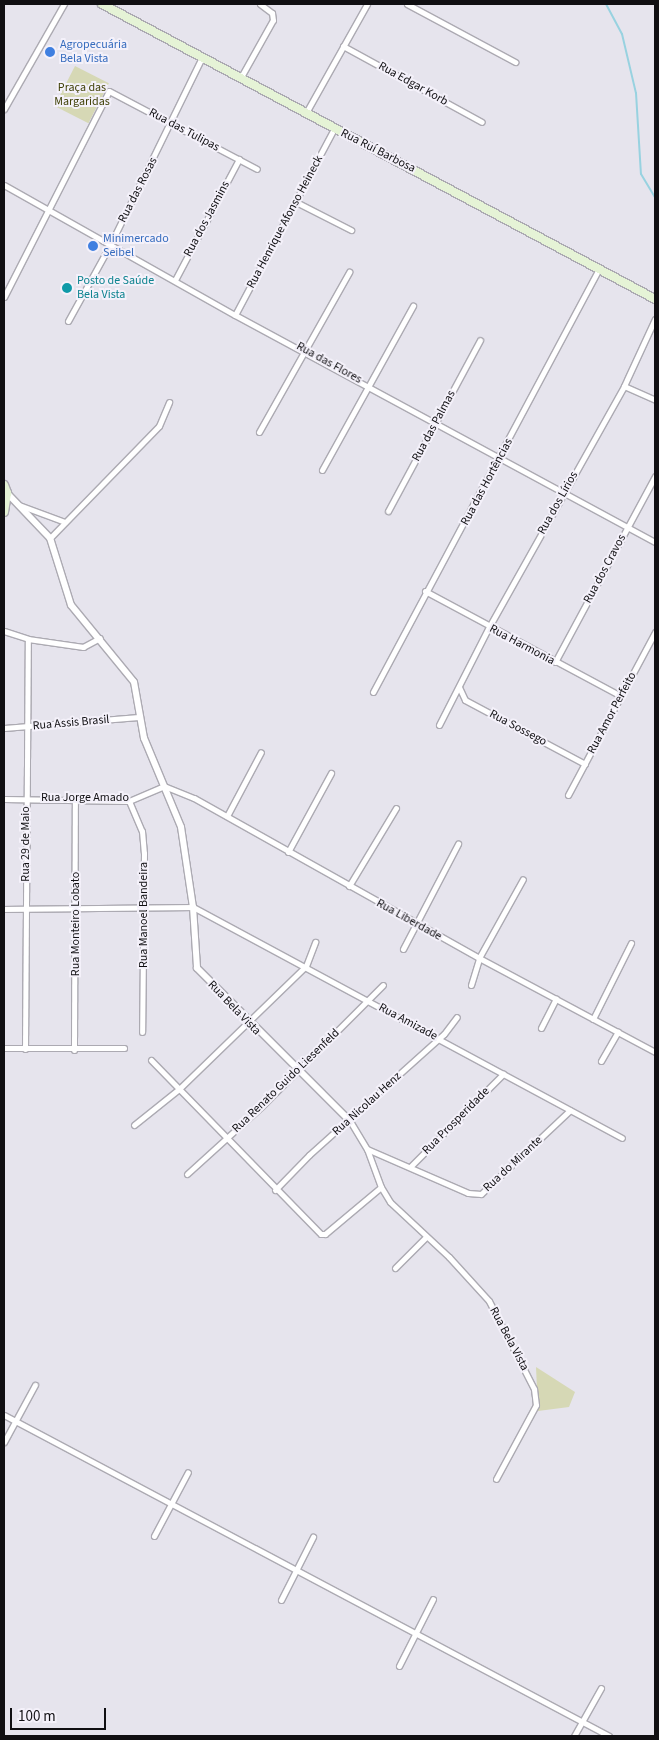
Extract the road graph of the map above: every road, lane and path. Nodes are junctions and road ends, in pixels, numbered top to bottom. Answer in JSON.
{"nodes":[{"id":1,"x":64,"y":4,"type":"edge"},
{"id":2,"x":102,"y":4,"type":"edge"},
{"id":3,"x":260,"y":4,"type":"edge"},
{"id":4,"x":367,"y":4,"type":"edge"},
{"id":5,"x":407,"y":4,"type":"edge"},
{"id":6,"x":343,"y":46,"type":"junction"},
{"id":7,"x":202,"y":57,"type":"junction"},
{"id":8,"x":515,"y":62,"type":"dead end"},
{"id":9,"x":241,"y":77,"type":"junction"},
{"id":10,"x":4,"y":109,"type":"edge"},
{"id":11,"x":307,"y":111,"type":"junction"},
{"id":12,"x":482,"y":122,"type":"dead end"},
{"id":13,"x":172,"y":123,"type":"junction"},
{"id":14,"x":334,"y":129,"type":"junction"},
{"id":15,"x":239,"y":159,"type":"junction"},
{"id":16,"x":257,"y":169,"type":"dead end"},
{"id":17,"x":4,"y":185,"type":"edge"},
{"id":18,"x":296,"y":202,"type":"junction"},
{"id":19,"x":47,"y":208,"type":"junction"},
{"id":20,"x":350,"y":230,"type":"dead end"},
{"id":21,"x":110,"y":245,"type":"junction"},
{"id":22,"x":598,"y":270,"type":"junction"},
{"id":23,"x":349,"y":272,"type":"dead end"},
{"id":24,"x":175,"y":280,"type":"junction"},
{"id":25,"x":4,"y":297,"type":"edge"},
{"id":26,"x":655,"y":299,"type":"edge"},
{"id":27,"x":413,"y":306,"type":"dead end"},
{"id":28,"x":235,"y":315,"type":"junction"},
{"id":29,"x":655,"y":318,"type":"edge"},
{"id":30,"x":68,"y":320,"type":"dead end"},
{"id":31,"x":480,"y":340,"type":"dead end"},
{"id":32,"x":305,"y":349,"type":"junction"},
{"id":33,"x":371,"y":386,"type":"junction"},
{"id":34,"x":624,"y":386,"type":"junction"},
{"id":35,"x":655,"y":400,"type":"edge"},
{"id":36,"x":169,"y":402,"type":"dead end"},
{"id":37,"x":437,"y":422,"type":"junction"},
{"id":38,"x":259,"y":432,"type":"dead end"},
{"id":39,"x":501,"y":456,"type":"junction"},
{"id":40,"x":322,"y":470,"type":"dead end"},
{"id":41,"x":655,"y":476,"type":"edge"},
{"id":42,"x":4,"y":485,"type":"edge"},
{"id":43,"x":565,"y":491,"type":"junction"},
{"id":44,"x":7,"y":494,"type":"junction"},
{"id":45,"x":16,"y":504,"type":"junction"},
{"id":46,"x":388,"y":511,"type":"dead end"},
{"id":47,"x":4,"y":512,"type":"edge"},
{"id":48,"x":66,"y":522,"type":"junction"},
{"id":49,"x":628,"y":526,"type":"junction"},
{"id":50,"x":50,"y":538,"type":"junction"},
{"id":51,"x":655,"y":542,"type":"edge"},
{"id":52,"x":425,"y":591,"type":"junction"},
{"id":53,"x":489,"y":627,"type":"junction"},
{"id":54,"x":4,"y":630,"type":"edge"},
{"id":55,"x":655,"y":632,"type":"edge"},
{"id":56,"x":28,"y":638,"type":"junction"},
{"id":57,"x":100,"y":638,"type":"junction"},
{"id":58,"x":554,"y":662,"type":"junction"},
{"id":59,"x":458,"y":686,"type":"junction"},
{"id":60,"x":373,"y":692,"type":"dead end"},
{"id":61,"x":621,"y":696,"type":"junction"},
{"id":62,"x":139,"y":717,"type":"junction"},
{"id":63,"x":439,"y":725,"type":"dead end"},
{"id":64,"x":26,"y":727,"type":"junction"},
{"id":65,"x":4,"y":728,"type":"edge"},
{"id":66,"x":261,"y":752,"type":"dead end"},
{"id":67,"x":585,"y":764,"type":"junction"},
{"id":68,"x":331,"y":772,"type":"dead end"},
{"id":69,"x":164,"y":786,"type":"junction"},
{"id":70,"x":568,"y":795,"type":"dead end"},
{"id":71,"x":27,"y":798,"type":"junction"},
{"id":72,"x":4,"y":799,"type":"edge"},
{"id":73,"x":75,"y":799,"type":"junction"},
{"id":74,"x":129,"y":800,"type":"junction"},
{"id":75,"x":396,"y":808,"type":"dead end"},
{"id":76,"x":227,"y":816,"type":"junction"},
{"id":77,"x":458,"y":844,"type":"dead end"},
{"id":78,"x":288,"y":852,"type":"junction"},
{"id":79,"x":523,"y":879,"type":"dead end"},
{"id":80,"x":349,"y":886,"type":"junction"},
{"id":81,"x":192,"y":907,"type":"junction"},
{"id":82,"x":146,"y":908,"type":"junction"},
{"id":83,"x":4,"y":909,"type":"edge"},
{"id":84,"x":26,"y":910,"type":"junction"},
{"id":85,"x":76,"y":910,"type":"junction"},
{"id":86,"x":416,"y":924,"type":"junction"},
{"id":87,"x":315,"y":942,"type":"dead end"},
{"id":88,"x":631,"y":943,"type":"dead end"},
{"id":89,"x":403,"y":949,"type":"dead end"},
{"id":90,"x":479,"y":958,"type":"junction"},
{"id":91,"x":306,"y":966,"type":"junction"},
{"id":92,"x":471,"y":984,"type":"dead end"},
{"id":93,"x":383,"y":985,"type":"dead end"},
{"id":94,"x":556,"y":999,"type":"junction"},
{"id":95,"x":370,"y":1001,"type":"junction"},
{"id":96,"x":457,"y":1016,"type":"dead end"},
{"id":97,"x":593,"y":1019,"type":"junction"},
{"id":98,"x":247,"y":1021,"type":"junction"},
{"id":99,"x":541,"y":1028,"type":"dead end"},
{"id":100,"x":142,"y":1032,"type":"dead end"},
{"id":101,"x":618,"y":1032,"type":"junction"},
{"id":102,"x":440,"y":1039,"type":"junction"},
{"id":103,"x":4,"y":1048,"type":"edge"},
{"id":104,"x":124,"y":1048,"type":"dead end"},
{"id":105,"x":25,"y":1049,"type":"junction"},
{"id":106,"x":74,"y":1050,"type":"junction"},
{"id":107,"x":655,"y":1050,"type":"edge"},
{"id":108,"x":151,"y":1060,"type":"dead end"},
{"id":109,"x":601,"y":1061,"type":"dead end"},
{"id":110,"x":297,"y":1071,"type":"junction"},
{"id":111,"x":503,"y":1074,"type":"junction"},
{"id":112,"x":179,"y":1089,"type":"junction"},
{"id":113,"x":570,"y":1110,"type":"junction"},
{"id":114,"x":350,"y":1121,"type":"junction"},
{"id":115,"x":134,"y":1125,"type":"dead end"},
{"id":116,"x":622,"y":1138,"type":"dead end"},
{"id":117,"x":225,"y":1139,"type":"junction"},
{"id":118,"x":368,"y":1149,"type":"junction"},
{"id":119,"x":410,"y":1167,"type":"junction"},
{"id":120,"x":187,"y":1174,"type":"dead end"},
{"id":121,"x":381,"y":1187,"type":"junction"},
{"id":122,"x":275,"y":1190,"type":"junction"},
{"id":123,"x":426,"y":1237,"type":"junction"},
{"id":124,"x":395,"y":1268,"type":"dead end"},
{"id":125,"x":35,"y":1385,"type":"dead end"},
{"id":126,"x":4,"y":1415,"type":"edge"},
{"id":127,"x":16,"y":1421,"type":"junction"},
{"id":128,"x":4,"y":1442,"type":"edge"},
{"id":129,"x":188,"y":1472,"type":"dead end"},
{"id":130,"x":496,"y":1479,"type":"dead end"},
{"id":131,"x":170,"y":1504,"type":"junction"},
{"id":132,"x":154,"y":1536,"type":"dead end"},
{"id":133,"x":313,"y":1537,"type":"dead end"},
{"id":134,"x":296,"y":1570,"type":"junction"},
{"id":135,"x":433,"y":1599,"type":"dead end"},
{"id":136,"x":281,"y":1600,"type":"dead end"},
{"id":137,"x":416,"y":1634,"type":"junction"},
{"id":138,"x":399,"y":1666,"type":"dead end"},
{"id":139,"x":601,"y":1688,"type":"dead end"},
{"id":140,"x":582,"y":1722,"type":"junction"},
{"id":141,"x":574,"y":1736,"type":"edge"},
{"id":142,"x":609,"y":1736,"type":"edge"}],
"edges":[{"from":1,"to":10,"type":"street"},
{"from":2,"to":7,"type":"main road","name":"Rua Ruí Barbosa"},
{"from":3,"to":9,"type":"street"},
{"from":4,"to":6,"type":"street"},
{"from":5,"to":8,"type":"street"},
{"from":6,"to":11,"type":"street"},
{"from":6,"to":12,"type":"street","name":"Rua Edgar Korb"},
{"from":7,"to":9,"type":"main road","name":"Rua Ruí Barbosa"},
{"from":7,"to":13,"type":"street","name":"Rua das Rosas"},
{"from":9,"to":11,"type":"main road","name":"Rua Ruí Barbosa"},
{"from":11,"to":14,"type":"main road","name":"Rua Ruí Barbosa"},
{"from":13,"to":15,"type":"street","name":"Rua das Tulipas"},
{"from":13,"to":19,"type":"street","name":"Rua das Tulipas"},
{"from":13,"to":21,"type":"street","name":"Rua das Rosas"},
{"from":14,"to":18,"type":"street","name":"Rua Henrique Afonso Heineck"},
{"from":14,"to":22,"type":"main road","name":"Rua Ruí Barbosa"},
{"from":15,"to":16,"type":"street","name":"Rua das Tulipas"},
{"from":15,"to":24,"type":"street","name":"Rua dos Jasmins"},
{"from":17,"to":19,"type":"street","name":"Rua das Flores"},
{"from":18,"to":20,"type":"street"},
{"from":18,"to":28,"type":"street","name":"Rua Henrique Afonso Heineck"},
{"from":19,"to":21,"type":"street","name":"Rua das Flores"},
{"from":19,"to":25,"type":"street"},
{"from":21,"to":24,"type":"street","name":"Rua das Flores"},
{"from":21,"to":30,"type":"street","name":"Rua das Rosas"},
{"from":22,"to":26,"type":"main road","name":"Rua Ruí Barbosa"},
{"from":22,"to":39,"type":"street","name":"Rua das Hortências"},
{"from":23,"to":32,"type":"street"},
{"from":24,"to":28,"type":"street","name":"Rua das Flores"},
{"from":27,"to":33,"type":"street"},
{"from":28,"to":32,"type":"street","name":"Rua das Flores"},
{"from":29,"to":34,"type":"street","name":"Rua dos Lírios"},
{"from":31,"to":37,"type":"street","name":"Rua das Palmas"},
{"from":32,"to":33,"type":"street","name":"Rua das Flores"},
{"from":32,"to":38,"type":"street"},
{"from":33,"to":37,"type":"street","name":"Rua das Flores"},
{"from":33,"to":40,"type":"street"},
{"from":34,"to":35,"type":"street"},
{"from":34,"to":43,"type":"street","name":"Rua dos Lírios"},
{"from":36,"to":48,"type":"street"},
{"from":37,"to":39,"type":"street","name":"Rua das Flores"},
{"from":37,"to":46,"type":"street","name":"Rua das Palmas"},
{"from":39,"to":43,"type":"street","name":"Rua das Flores"},
{"from":39,"to":52,"type":"street","name":"Rua das Hortências"},
{"from":41,"to":49,"type":"street","name":"Rua dos Cravos"},
{"from":42,"to":44,"type":"main road","name":"Rua Bela Vista"},
{"from":43,"to":49,"type":"street","name":"Rua das Flores"},
{"from":43,"to":53,"type":"street","name":"Rua dos Lírios"},
{"from":44,"to":45,"type":"street","name":"Rua Bela Vista"},
{"from":44,"to":47,"type":"main road"},
{"from":45,"to":48,"type":"street"},
{"from":45,"to":50,"type":"street","name":"Rua Bela Vista"},
{"from":48,"to":50,"type":"street"},
{"from":49,"to":51,"type":"street","name":"Rua das Flores"},
{"from":49,"to":58,"type":"street","name":"Rua dos Cravos"},
{"from":50,"to":57,"type":"street","name":"Rua Bela Vista"},
{"from":52,"to":53,"type":"street","name":"Rua Harmonia"},
{"from":52,"to":60,"type":"street","name":"Rua das Hortências"},
{"from":53,"to":58,"type":"street","name":"Rua Harmonia"},
{"from":53,"to":59,"type":"street","name":"Rua dos Lírios"},
{"from":54,"to":56,"type":"street"},
{"from":55,"to":61,"type":"street","name":"Rua Amor Perfeito"},
{"from":56,"to":57,"type":"street"},
{"from":56,"to":64,"type":"street","name":"Rua 29 de Maio"},
{"from":57,"to":62,"type":"street","name":"Rua Bela Vista"},
{"from":58,"to":61,"type":"street","name":"Rua Harmonia"},
{"from":59,"to":63,"type":"street","name":"Rua dos Lírios"},
{"from":59,"to":67,"type":"street","name":"Rua Sossego"},
{"from":61,"to":67,"type":"street","name":"Rua Amor Perfeito"},
{"from":62,"to":64,"type":"street","name":"Rua Assis Brasil"},
{"from":62,"to":69,"type":"street","name":"Rua Bela Vista"},
{"from":64,"to":65,"type":"street","name":"Rua Assis Brasil"},
{"from":64,"to":71,"type":"street","name":"Rua 29 de Maio"},
{"from":66,"to":76,"type":"street"},
{"from":67,"to":70,"type":"street","name":"Rua Amor Perfeito"},
{"from":68,"to":78,"type":"street"},
{"from":69,"to":74,"type":"street","name":"Rua Jorge Amado"},
{"from":69,"to":76,"type":"street","name":"Rua Liberdade"},
{"from":69,"to":81,"type":"street","name":"Rua Bela Vista"},
{"from":71,"to":72,"type":"street","name":"Rua Jorge Amado"},
{"from":71,"to":73,"type":"street","name":"Rua Jorge Amado"},
{"from":71,"to":84,"type":"street","name":"Rua 29 de Maio"},
{"from":73,"to":74,"type":"street","name":"Rua Jorge Amado"},
{"from":73,"to":85,"type":"street","name":"Rua Monteiro Lobato"},
{"from":74,"to":82,"type":"street","name":"Rua Manoel Bandeira"},
{"from":75,"to":80,"type":"street"},
{"from":76,"to":78,"type":"street","name":"Rua Liberdade"},
{"from":77,"to":86,"type":"street"},
{"from":78,"to":80,"type":"street","name":"Rua Liberdade"},
{"from":79,"to":90,"type":"street"},
{"from":80,"to":86,"type":"street","name":"Rua Liberdade"},
{"from":81,"to":82,"type":"street"},
{"from":81,"to":91,"type":"street","name":"Rua Amizade"},
{"from":81,"to":98,"type":"street","name":"Rua Bela Vista"},
{"from":82,"to":85,"type":"street"},
{"from":82,"to":100,"type":"street","name":"Rua Manoel Bandeira"},
{"from":83,"to":84,"type":"street"},
{"from":84,"to":85,"type":"street"},
{"from":84,"to":105,"type":"street","name":"Rua 29 de Maio"},
{"from":85,"to":106,"type":"street","name":"Rua Monteiro Lobato"},
{"from":86,"to":89,"type":"street"},
{"from":86,"to":90,"type":"street","name":"Rua Liberdade"},
{"from":87,"to":91,"type":"street"},
{"from":88,"to":97,"type":"street"},
{"from":90,"to":92,"type":"street"},
{"from":90,"to":94,"type":"street","name":"Rua Liberdade"},
{"from":91,"to":95,"type":"street","name":"Rua Amizade"},
{"from":91,"to":98,"type":"street"},
{"from":93,"to":95,"type":"street","name":"Rua Renato Guido Liesenfeld"},
{"from":94,"to":97,"type":"street","name":"Rua Liberdade"},
{"from":94,"to":99,"type":"street"},
{"from":95,"to":102,"type":"street","name":"Rua Amizade"},
{"from":95,"to":110,"type":"street","name":"Rua Renato Guido Liesenfeld"},
{"from":96,"to":102,"type":"street","name":"Rua Nicolau Henz"},
{"from":97,"to":101,"type":"street","name":"Rua Liberdade"},
{"from":98,"to":110,"type":"street","name":"Rua Bela Vista"},
{"from":98,"to":112,"type":"street"},
{"from":101,"to":107,"type":"street","name":"Rua Liberdade"},
{"from":101,"to":109,"type":"street"},
{"from":102,"to":111,"type":"street","name":"Rua Amizade"},
{"from":102,"to":114,"type":"street","name":"Rua Nicolau Henz"},
{"from":103,"to":105,"type":"street"},
{"from":104,"to":106,"type":"street"},
{"from":105,"to":106,"type":"street"},
{"from":108,"to":112,"type":"street"},
{"from":110,"to":114,"type":"street","name":"Rua Bela Vista"},
{"from":110,"to":117,"type":"street","name":"Rua Renato Guido Liesenfeld"},
{"from":111,"to":113,"type":"street","name":"Rua Amizade"},
{"from":111,"to":119,"type":"street","name":"Rua Prosperidade"},
{"from":112,"to":115,"type":"street"},
{"from":112,"to":117,"type":"street"},
{"from":113,"to":116,"type":"street","name":"Rua Amizade"},
{"from":113,"to":119,"type":"street","name":"Rua do Mirante"},
{"from":114,"to":118,"type":"street","name":"Rua Bela Vista"},
{"from":114,"to":122,"type":"street","name":"Rua Nicolau Henz"},
{"from":117,"to":120,"type":"street","name":"Rua Renato Guido Liesenfeld"},
{"from":117,"to":122,"type":"street"},
{"from":118,"to":119,"type":"street","name":"Rua do Mirante"},
{"from":118,"to":121,"type":"street","name":"Rua Bela Vista"},
{"from":121,"to":122,"type":"street"},
{"from":121,"to":123,"type":"street","name":"Rua Bela Vista"},
{"from":123,"to":124,"type":"street"},
{"from":123,"to":130,"type":"street","name":"Rua Bela Vista"},
{"from":125,"to":127,"type":"street"},
{"from":126,"to":127,"type":"street"},
{"from":127,"to":128,"type":"street"},
{"from":127,"to":131,"type":"street"},
{"from":129,"to":131,"type":"street"},
{"from":131,"to":132,"type":"street"},
{"from":131,"to":134,"type":"street"},
{"from":133,"to":134,"type":"street"},
{"from":134,"to":136,"type":"street"},
{"from":134,"to":137,"type":"street"},
{"from":135,"to":137,"type":"street"},
{"from":137,"to":138,"type":"street"},
{"from":137,"to":140,"type":"street"},
{"from":139,"to":140,"type":"street"},
{"from":140,"to":141,"type":"street"},
{"from":140,"to":142,"type":"street"}]}
